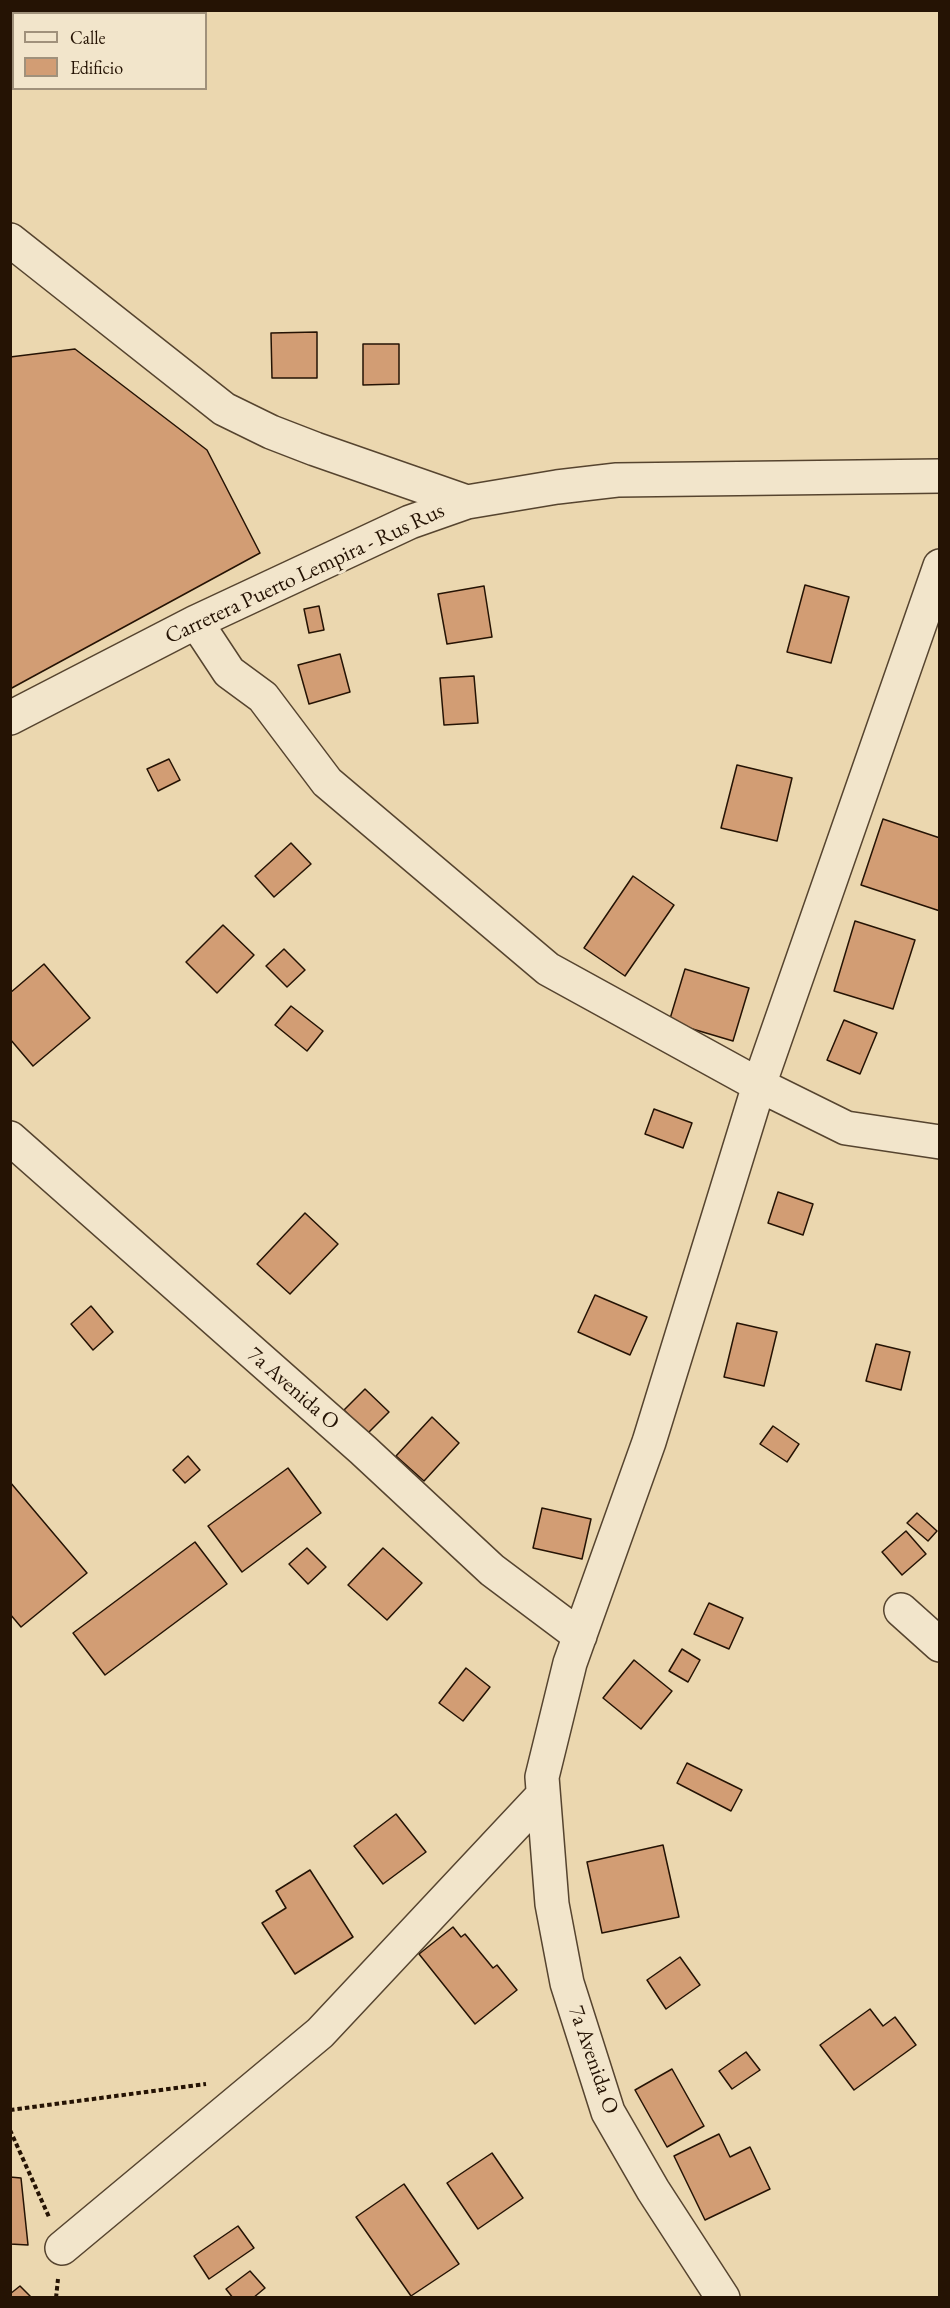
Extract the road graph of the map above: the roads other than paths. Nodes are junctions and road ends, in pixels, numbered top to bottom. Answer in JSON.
{"nodes":[{"id":1,"x":10,"y":240,"type":"edge"},
{"id":2,"x":939,"y":476,"type":"edge"},
{"id":3,"x":467,"y":502,"type":"junction"},
{"id":4,"x":939,"y":566,"type":"edge"},
{"id":5,"x":195,"y":622,"type":"junction"},
{"id":6,"x":10,"y":718,"type":"edge"},
{"id":7,"x":759,"y":1085,"type":"junction"},
{"id":8,"x":10,"y":1137,"type":"edge"},
{"id":9,"x":939,"y":1142,"type":"edge"},
{"id":10,"x":901,"y":1610,"type":"dead end"},
{"id":11,"x":580,"y":1636,"type":"junction"},
{"id":12,"x":939,"y":1645,"type":"edge"},
{"id":13,"x":543,"y":1795,"type":"junction"},
{"id":14,"x":62,"y":2248,"type":"road end"},
{"id":15,"x":723,"y":2298,"type":"edge"}],
"edges":[{"from":1,"to":3,"type":"street"},
{"from":2,"to":3,"type":"street","name":"Carretera Puerto Lempira - Rus Rus"},
{"from":3,"to":5,"type":"street","name":"Carretera Puerto Lempira - Rus Rus"},
{"from":4,"to":7,"type":"street","name":"7a Avenida O"},
{"from":5,"to":6,"type":"street","name":"Carretera Puerto Lempira - Rus Rus"},
{"from":5,"to":7,"type":"street"},
{"from":7,"to":9,"type":"street"},
{"from":7,"to":11,"type":"street","name":"7a Avenida O"},
{"from":8,"to":11,"type":"street","name":"7a Avenida O"},
{"from":10,"to":12,"type":"street"},
{"from":11,"to":13,"type":"street","name":"7a Avenida O"},
{"from":13,"to":14,"type":"street"},
{"from":13,"to":15,"type":"street","name":"7a Avenida O"}]}
